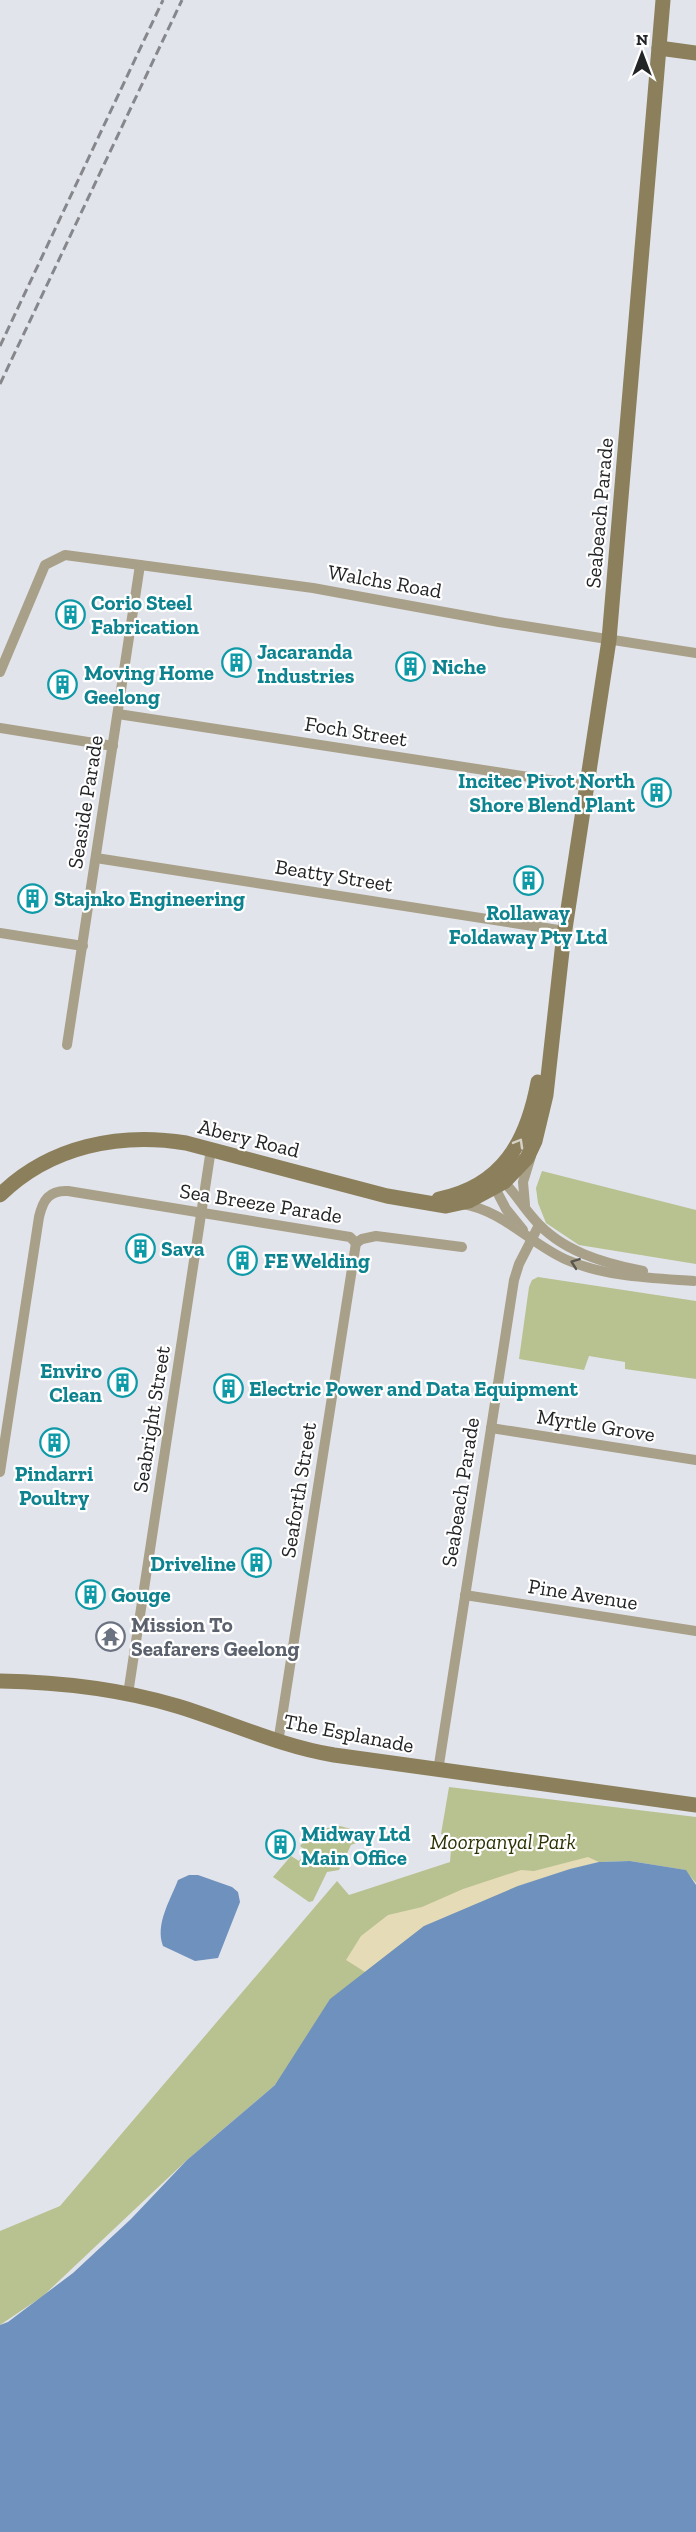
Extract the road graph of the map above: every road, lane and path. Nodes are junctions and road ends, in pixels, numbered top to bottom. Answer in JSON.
{"nodes":[{"id":1,"x":663,"y":0,"type":"edge"},
{"id":2,"x":659,"y":48,"type":"junction"},
{"id":3,"x":696,"y":53,"type":"edge"},
{"id":4,"x":140,"y":565,"type":"junction"},
{"id":5,"x":609,"y":640,"type":"junction"},
{"id":6,"x":696,"y":653,"type":"edge"},
{"id":7,"x":0,"y":672,"type":"edge"},
{"id":8,"x":118,"y":714,"type":"junction"},
{"id":9,"x":0,"y":728,"type":"edge"},
{"id":10,"x":113,"y":746,"type":"junction"},
{"id":11,"x":588,"y":786,"type":"junction"},
{"id":12,"x":96,"y":858,"type":"junction"},
{"id":13,"x":565,"y":931,"type":"junction"},
{"id":14,"x":0,"y":933,"type":"edge"},
{"id":15,"x":83,"y":946,"type":"junction"},
{"id":16,"x":552,"y":1027,"type":"junction"},
{"id":17,"x":67,"y":1045,"type":"dead end"},
{"id":18,"x":537,"y":1136,"type":"junction"},
{"id":19,"x":211,"y":1149,"type":"junction"},
{"id":20,"x":497,"y":1182,"type":"junction"},
{"id":21,"x":0,"y":1195,"type":"edge"},
{"id":22,"x":407,"y":1200,"type":"junction"},
{"id":23,"x":462,"y":1204,"type":"junction"},
{"id":24,"x":528,"y":1212,"type":"junction"},
{"id":25,"x":202,"y":1214,"type":"junction"},
{"id":26,"x":539,"y":1225,"type":"junction"},
{"id":27,"x":531,"y":1239,"type":"junction"},
{"id":28,"x":356,"y":1244,"type":"junction"},
{"id":29,"x":462,"y":1247,"type":"dead end"},
{"id":30,"x":695,"y":1281,"type":"edge"},
{"id":31,"x":491,"y":1428,"type":"junction"},
{"id":32,"x":696,"y":1460,"type":"edge"},
{"id":33,"x":0,"y":1473,"type":"edge"},
{"id":34,"x":465,"y":1595,"type":"junction"},
{"id":35,"x":696,"y":1631,"type":"edge"},
{"id":36,"x":0,"y":1681,"type":"edge"},
{"id":37,"x":128,"y":1694,"type":"junction"},
{"id":38,"x":278,"y":1743,"type":"junction"},
{"id":39,"x":438,"y":1771,"type":"junction"},
{"id":40,"x":696,"y":1804,"type":"edge"}],
"edges":[{"from":1,"to":2,"type":"main road","name":"Seabeach Parade"},
{"from":2,"to":3,"type":"main road"},
{"from":2,"to":5,"type":"main road","name":"Seabeach Parade"},
{"from":4,"to":5,"type":"street","name":"Walchs Road"},
{"from":4,"to":7,"type":"street","name":"Walchs Road"},
{"from":4,"to":8,"type":"street","name":"Seaside Parade"},
{"from":5,"to":6,"type":"street","name":"Walchs Road"},
{"from":5,"to":11,"type":"main road","name":"Seabeach Parade"},
{"from":8,"to":10,"type":"street","name":"Seaside Parade"},
{"from":8,"to":11,"type":"street","name":"Foch Street"},
{"from":9,"to":10,"type":"street"},
{"from":10,"to":12,"type":"street","name":"Seaside Parade"},
{"from":11,"to":13,"type":"main road","name":"Seabeach Parade"},
{"from":12,"to":13,"type":"street","name":"Beatty Street"},
{"from":12,"to":15,"type":"street","name":"Seaside Parade"},
{"from":13,"to":16,"type":"main road","name":"Seabeach Parade"},
{"from":14,"to":15,"type":"street"},
{"from":15,"to":17,"type":"street","name":"Seaside Parade"},
{"from":16,"to":18,"type":"main road","name":"Seabeach Parade"},
{"from":20,"to":16,"type":"main road","name":"Seabeach Parade","one_way":true},
{"from":18,"to":20,"type":"main road","name":"Seabeach Parade"},
{"from":18,"to":24,"type":"street"},
{"from":19,"to":21,"type":"main road","name":"Abery Road"},
{"from":19,"to":22,"type":"main road","name":"Abery Road"},
{"from":19,"to":25,"type":"street","name":"Seabright Street"},
{"from":20,"to":22,"type":"main road","name":"Seabeach Parade"},
{"from":20,"to":23,"type":"main road","name":"Abery Road"},
{"from":20,"to":24,"type":"street"},
{"from":20,"to":27,"type":"street"},
{"from":22,"to":23,"type":"main road","name":"Abery Road"},
{"from":23,"to":27,"type":"street"},
{"from":24,"to":26,"type":"street"},
{"from":25,"to":28,"type":"street","name":"Sea Breeze Parade"},
{"from":25,"to":33,"type":"street","name":"Sea Breeze Parade"},
{"from":25,"to":37,"type":"street","name":"Seabright Street"},
{"from":26,"to":27,"type":"street","name":"Seabeach Parade"},
{"from":26,"to":30,"type":"street"},
{"from":30,"to":27,"type":"street","one_way":true},
{"from":27,"to":31,"type":"street","name":"Seabeach Parade"},
{"from":28,"to":29,"type":"street","name":"Sea Breeze Parade"},
{"from":28,"to":38,"type":"street","name":"Seaforth Street"},
{"from":31,"to":32,"type":"street","name":"Myrtle Grove"},
{"from":31,"to":34,"type":"street","name":"Seabeach Parade"},
{"from":34,"to":35,"type":"street","name":"Pine Avenue"},
{"from":34,"to":39,"type":"street","name":"Seabeach Parade"},
{"from":36,"to":37,"type":"main road","name":"The Esplanade"},
{"from":37,"to":38,"type":"main road","name":"The Esplanade"},
{"from":38,"to":39,"type":"main road","name":"The Esplanade"},
{"from":39,"to":40,"type":"main road","name":"The Esplanade"}]}
